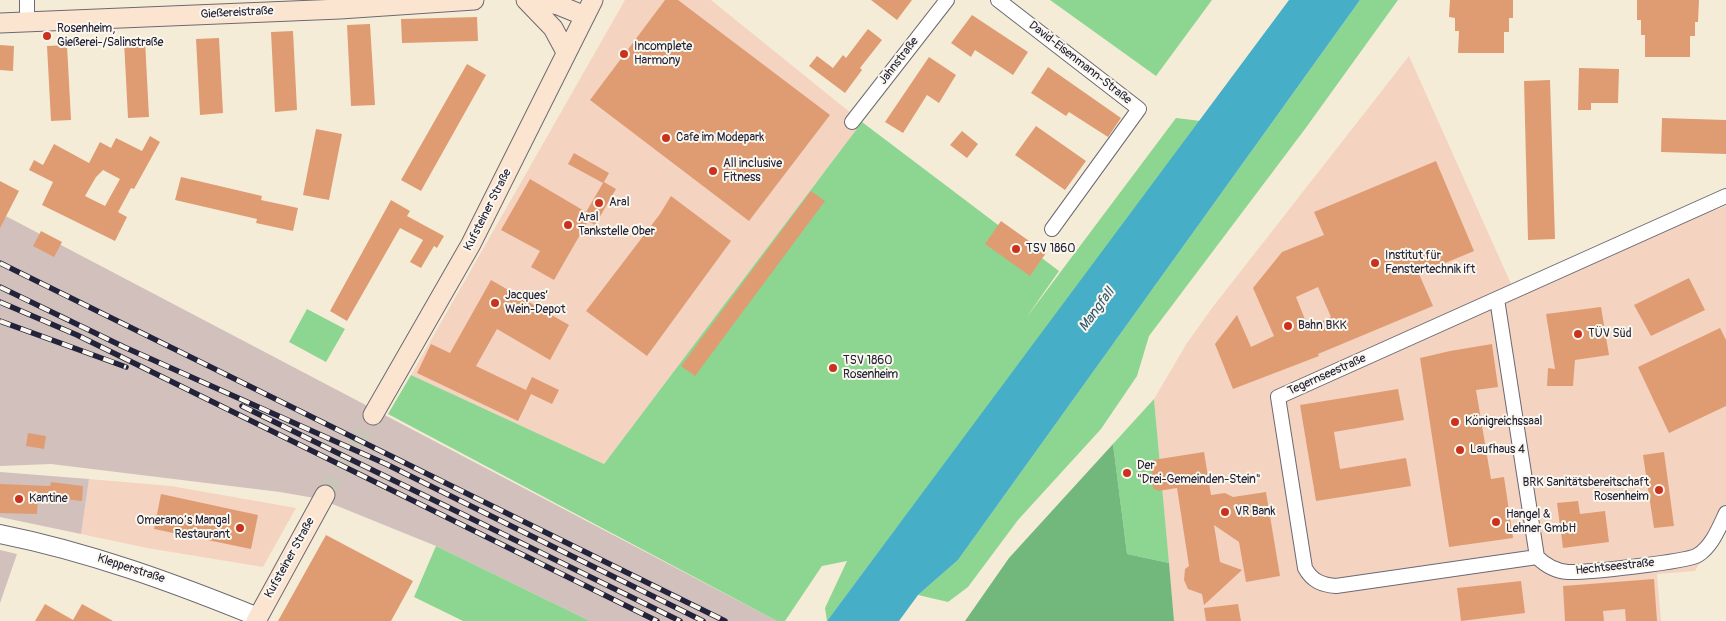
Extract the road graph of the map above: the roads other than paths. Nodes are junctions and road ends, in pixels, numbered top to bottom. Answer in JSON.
{"nodes":[{"id":1,"x":27,"y":0,"type":"edge"},
{"id":2,"x":474,"y":0,"type":"edge"},
{"id":3,"x":526,"y":0,"type":"edge"},
{"id":4,"x":534,"y":0,"type":"edge"},
{"id":5,"x":947,"y":0,"type":"edge"},
{"id":6,"x":998,"y":0,"type":"edge"},
{"id":7,"x":589,"y":8,"type":"edge"},
{"id":8,"x":27,"y":22,"type":"junction"},
{"id":9,"x":0,"y":23,"type":"edge"},
{"id":10,"x":566,"y":52,"type":"junction"},
{"id":11,"x":852,"y":122,"type":"dead end"},
{"id":12,"x":1726,"y":196,"type":"edge"},
{"id":13,"x":1052,"y":229,"type":"dead end"},
{"id":14,"x":1497,"y":298,"type":"junction"},
{"id":15,"x":373,"y":415,"type":"tunnel mouth"},
{"id":16,"x":324,"y":494,"type":"tunnel mouth"},
{"id":17,"x":1726,"y":514,"type":"edge"},
{"id":18,"x":0,"y":534,"type":"edge"},
{"id":19,"x":1537,"y":557,"type":"junction"},
{"id":20,"x":213,"y":600,"type":"junction"},
{"id":21,"x":260,"y":620,"type":"edge"},
{"id":22,"x":225,"y":621,"type":"edge"}],
"edges":[{"from":1,"to":8,"type":"street"},
{"from":2,"to":8,"type":"main road","name":"Gießereistraße"},
{"from":3,"to":10,"type":"main road"},
{"from":4,"to":7,"type":"main road"},
{"from":5,"to":11,"type":"street","name":"Jahnstraße"},
{"from":6,"to":13,"type":"street","name":"David-Eisenmann-Straße"},
{"from":7,"to":10,"type":"main road","name":"Kufsteiner Straße"},
{"from":8,"to":9,"type":"main road","name":"Gießereistraße"},
{"from":10,"to":15,"type":"main road","name":"Kufsteiner Straße"},
{"from":12,"to":14,"type":"street","name":"Tegernseestraße"},
{"from":14,"to":19,"type":"street"},
{"from":14,"to":19,"type":"street","name":"Tegernseestraße"},
{"from":16,"to":21,"type":"main road","name":"Kufsteiner Straße"},
{"from":17,"to":19,"type":"street","name":"Hechtseestraße"},
{"from":18,"to":20,"type":"street","name":"Klepperstraße"},
{"from":20,"to":21,"type":"street","name":"Klepperstraße"},
{"from":20,"to":22,"type":"street"}]}
